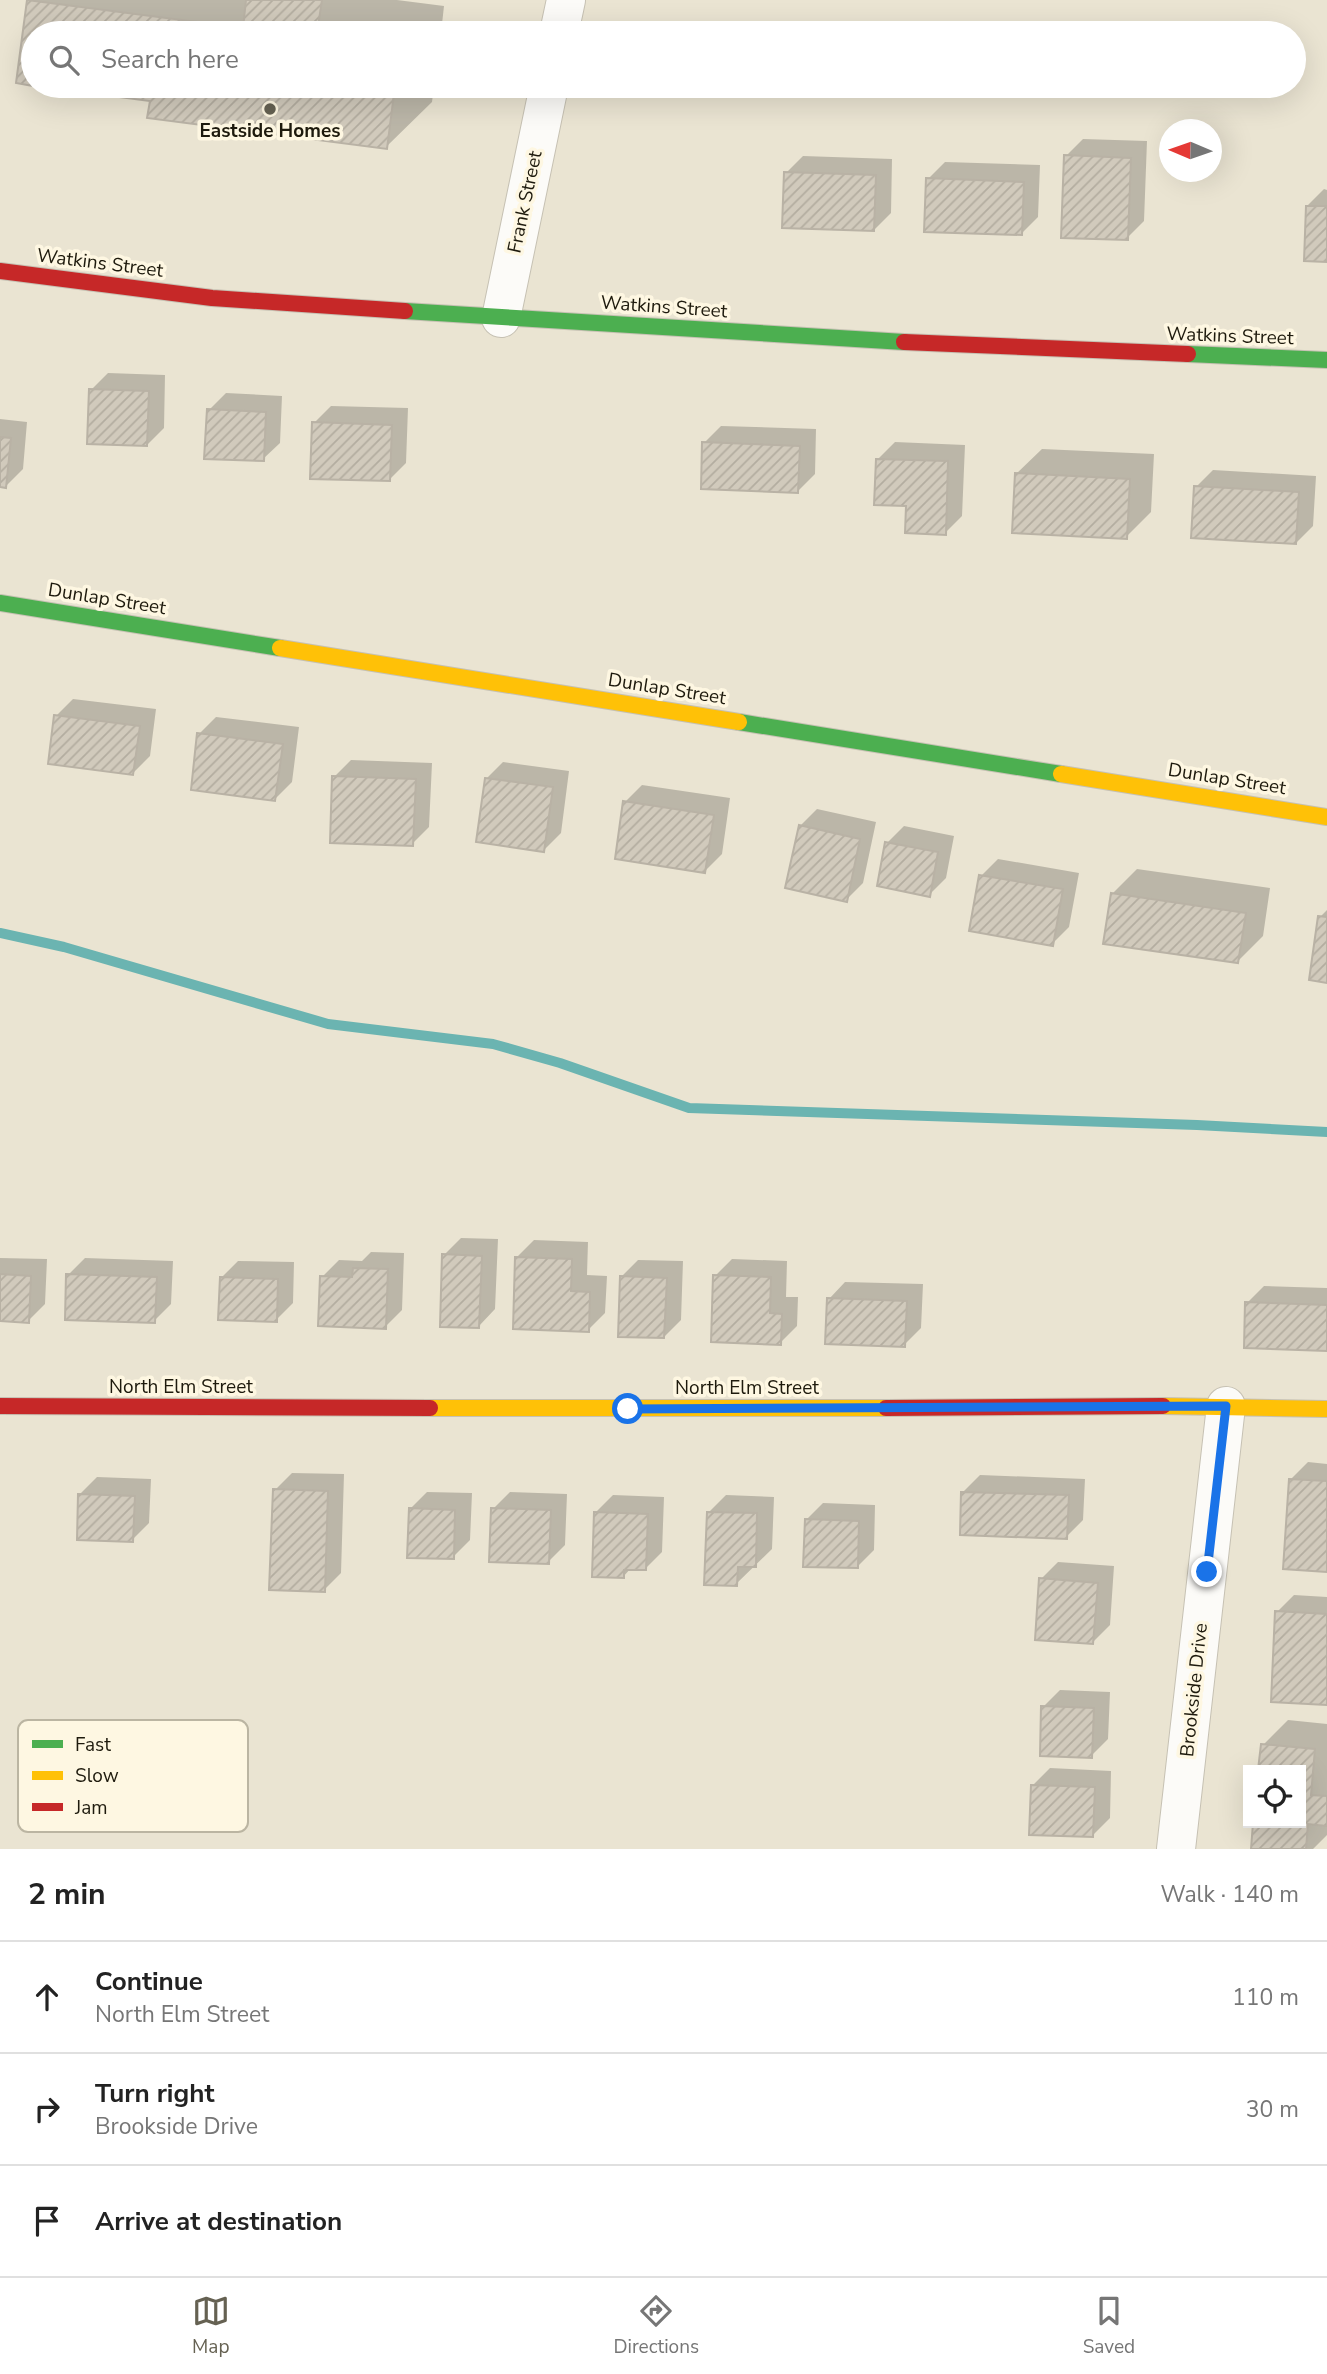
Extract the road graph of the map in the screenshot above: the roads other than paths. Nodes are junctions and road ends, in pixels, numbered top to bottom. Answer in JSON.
{"nodes":[{"id":1,"x":566,"y":0,"type":"edge"},
{"id":2,"x":562,"y":21,"type":"edge"},
{"id":3,"x":547,"y":98,"type":"edge"},
{"id":4,"x":0,"y":271,"type":"edge"},
{"id":5,"x":501,"y":318,"type":"junction"},
{"id":6,"x":1327,"y":360,"type":"edge"},
{"id":7,"x":0,"y":603,"type":"edge"},
{"id":8,"x":1327,"y":817,"type":"edge"},
{"id":9,"x":0,"y":1406,"type":"edge"},
{"id":10,"x":1226,"y":1406,"type":"junction"},
{"id":11,"x":1327,"y":1409,"type":"edge"},
{"id":12,"x":1176,"y":1849,"type":"edge"}],
"edges":[{"from":1,"to":2,"type":"street"},
{"from":3,"to":5,"type":"street","name":"Frank Street"},
{"from":4,"to":5,"type":"street","name":"Watkins Street"},
{"from":5,"to":6,"type":"street","name":"Watkins Street"},
{"from":7,"to":8,"type":"street","name":"Dunlap Street"},
{"from":9,"to":10,"type":"street","name":"North Elm Street"},
{"from":10,"to":11,"type":"street","name":"North Elm Street"},
{"from":10,"to":12,"type":"street","name":"Brookside Drive"}]}
